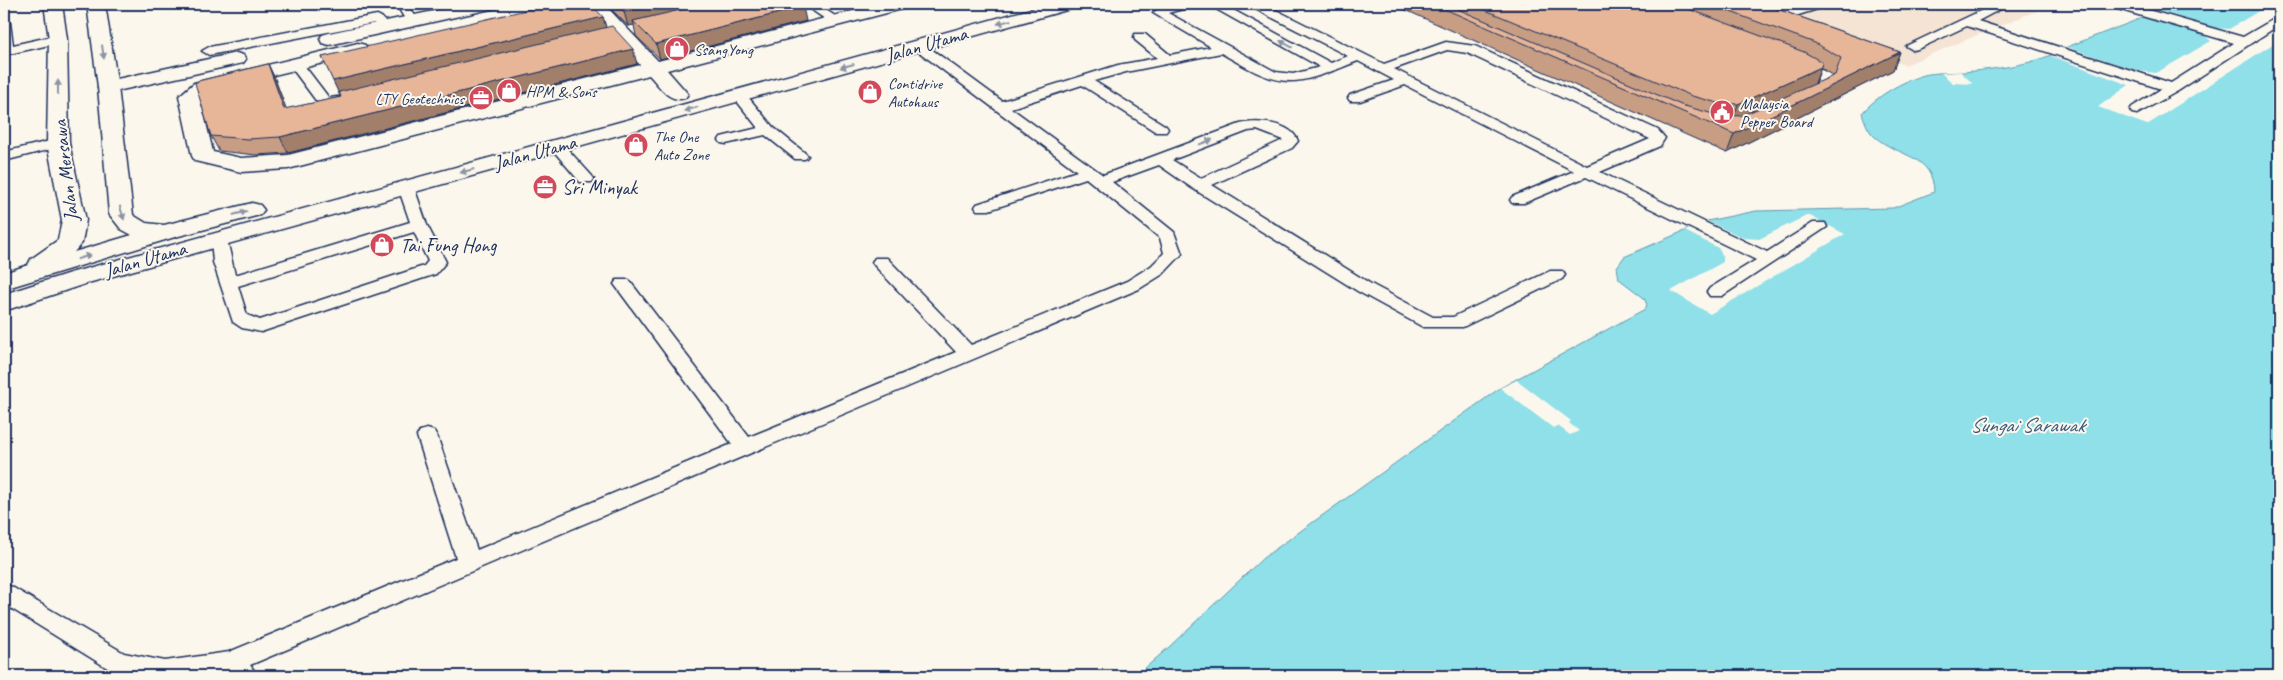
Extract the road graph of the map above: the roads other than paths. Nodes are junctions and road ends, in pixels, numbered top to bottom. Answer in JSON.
{"nodes":[{"id":1,"x":53,"y":4,"type":"edge"},
{"id":2,"x":96,"y":4,"type":"edge"},
{"id":3,"x":369,"y":4,"type":"edge"},
{"id":4,"x":402,"y":4,"type":"edge"},
{"id":5,"x":491,"y":4,"type":"edge"},
{"id":6,"x":594,"y":4,"type":"edge"},
{"id":7,"x":809,"y":4,"type":"edge"},
{"id":8,"x":900,"y":4,"type":"edge"},
{"id":9,"x":1009,"y":4,"type":"edge"},
{"id":10,"x":1068,"y":4,"type":"edge"},
{"id":11,"x":1186,"y":4,"type":"edge"},
{"id":12,"x":1213,"y":4,"type":"edge"},
{"id":13,"x":1255,"y":4,"type":"edge"},
{"id":14,"x":1754,"y":4,"type":"edge"},
{"id":15,"x":1820,"y":4,"type":"edge"},
{"id":16,"x":2004,"y":4,"type":"edge"},
{"id":17,"x":2115,"y":4,"type":"edge"},
{"id":18,"x":507,"y":16,"type":"edge"},
{"id":19,"x":835,"y":20,"type":"junction"},
{"id":20,"x":2279,"y":20,"type":"edge"},
{"id":21,"x":412,"y":21,"type":"junction"},
{"id":22,"x":1966,"y":21,"type":"junction"},
{"id":23,"x":4,"y":23,"type":"edge"},
{"id":24,"x":380,"y":23,"type":"junction"},
{"id":25,"x":1140,"y":37,"type":"dead end"},
{"id":26,"x":58,"y":39,"type":"junction"},
{"id":27,"x":2244,"y":42,"type":"junction"},
{"id":28,"x":918,"y":46,"type":"junction"},
{"id":29,"x":1913,"y":46,"type":"dead end"},
{"id":30,"x":1223,"y":49,"type":"junction"},
{"id":31,"x":6,"y":50,"type":"edge"},
{"id":32,"x":209,"y":51,"type":"dead end"},
{"id":33,"x":292,"y":55,"type":"junction"},
{"id":34,"x":1360,"y":56,"type":"junction"},
{"id":35,"x":1786,"y":58,"type":"edge"},
{"id":36,"x":1168,"y":60,"type":"junction"},
{"id":37,"x":652,"y":67,"type":"junction"},
{"id":38,"x":1329,"y":68,"type":"junction"},
{"id":39,"x":1384,"y":68,"type":"junction"},
{"id":40,"x":1406,"y":80,"type":"junction"},
{"id":41,"x":1084,"y":81,"type":"junction"},
{"id":42,"x":108,"y":87,"type":"junction"},
{"id":43,"x":2173,"y":88,"type":"junction"},
{"id":44,"x":678,"y":94,"type":"junction"},
{"id":45,"x":739,"y":95,"type":"junction"},
{"id":46,"x":361,"y":97,"type":"edge"},
{"id":47,"x":1355,"y":98,"type":"dead end"},
{"id":48,"x":1796,"y":101,"type":"edge"},
{"id":49,"x":999,"y":108,"type":"junction"},
{"id":50,"x":2137,"y":110,"type":"dead end"},
{"id":51,"x":1161,"y":129,"type":"dead end"},
{"id":52,"x":768,"y":130,"type":"junction"},
{"id":53,"x":726,"y":140,"type":"dead end"},
{"id":54,"x":58,"y":142,"type":"junction"},
{"id":55,"x":557,"y":146,"type":"junction"},
{"id":56,"x":800,"y":156,"type":"dead end"},
{"id":57,"x":4,"y":157,"type":"edge"},
{"id":58,"x":1160,"y":159,"type":"junction"},
{"id":59,"x":1586,"y":171,"type":"junction"},
{"id":60,"x":1095,"y":177,"type":"junction"},
{"id":61,"x":586,"y":179,"type":"dead end"},
{"id":62,"x":1198,"y":185,"type":"junction"},
{"id":63,"x":406,"y":187,"type":"junction"},
{"id":64,"x":1518,"y":200,"type":"dead end"},
{"id":65,"x":983,"y":207,"type":"dead end"},
{"id":66,"x":419,"y":225,"type":"junction"},
{"id":67,"x":1820,"y":227,"type":"dead end"},
{"id":68,"x":166,"y":232,"type":"junction"},
{"id":69,"x":219,"y":239,"type":"junction"},
{"id":70,"x":1768,"y":259,"type":"junction"},
{"id":71,"x":880,"y":262,"type":"dead end"},
{"id":72,"x":1556,"y":275,"type":"dead end"},
{"id":73,"x":9,"y":280,"type":"edge"},
{"id":74,"x":228,"y":283,"type":"junction"},
{"id":75,"x":623,"y":284,"type":"dead end"},
{"id":76,"x":1716,"y":292,"type":"dead end"},
{"id":77,"x":4,"y":303,"type":"edge"},
{"id":78,"x":969,"y":354,"type":"junction"},
{"id":79,"x":427,"y":436,"type":"dead end"},
{"id":80,"x":745,"y":446,"type":"junction"},
{"id":81,"x":470,"y":564,"type":"junction"},
{"id":82,"x":4,"y":593,"type":"edge"},
{"id":83,"x":238,"y":669,"type":"edge"}],
"edges":[{"from":1,"to":26,"type":"street","name":"Jalan Mersawa"},
{"from":2,"to":42,"type":"street","one_way":true},
{"from":3,"to":24,"type":"lane"},
{"from":4,"to":21,"type":"lane"},
{"from":5,"to":21,"type":"street"},
{"from":6,"to":37,"type":"street"},
{"from":7,"to":19,"type":"lane"},
{"from":8,"to":19,"type":"street"},
{"from":9,"to":44,"type":"street","name":"Jalan Utama"},
{"from":10,"to":28,"type":"street","name":"Jalan Utama","one_way":true},
{"from":11,"to":30,"type":"lane"},
{"from":38,"to":12,"type":"lane","one_way":true},
{"from":13,"to":34,"type":"lane"},
{"from":14,"to":15,"type":"lane"},
{"from":16,"to":22,"type":"lane"},
{"from":17,"to":27,"type":"lane"},
{"from":18,"to":33,"type":"street"},
{"from":19,"to":37,"type":"street"},
{"from":20,"to":27,"type":"lane"},
{"from":21,"to":24,"type":"street"},
{"from":22,"to":29,"type":"lane"},
{"from":22,"to":43,"type":"lane"},
{"from":23,"to":31,"type":"lane"},
{"from":24,"to":32,"type":"lane"},
{"from":24,"to":33,"type":"street"},
{"from":25,"to":36,"type":"lane"},
{"from":26,"to":31,"type":"lane"},
{"from":54,"to":26,"type":"street","name":"Jalan Mersawa","one_way":true},
{"from":27,"to":43,"type":"lane"},
{"from":28,"to":45,"type":"street","name":"Jalan Utama","one_way":true},
{"from":28,"to":49,"type":"lane"},
{"from":30,"to":36,"type":"lane"},
{"from":30,"to":38,"type":"lane"},
{"from":33,"to":37,"type":"street"},
{"from":33,"to":42,"type":"street"},
{"from":33,"to":46,"type":"lane"},
{"from":34,"to":38,"type":"lane"},
{"from":34,"to":39,"type":"lane"},
{"from":35,"to":48,"type":"lane"},
{"from":36,"to":41,"type":"lane"},
{"from":37,"to":44,"type":"street"},
{"from":39,"to":40,"type":"lane"},
{"from":39,"to":59,"type":"lane"},
{"from":40,"to":47,"type":"lane"},
{"from":40,"to":59,"type":"lane"},
{"from":41,"to":49,"type":"lane"},
{"from":41,"to":51,"type":"lane"},
{"from":42,"to":68,"type":"street","one_way":true},
{"from":43,"to":50,"type":"lane"},
{"from":68,"to":44,"type":"street","name":"Jalan Utama","one_way":true},
{"from":45,"to":52,"type":"lane"},
{"from":45,"to":55,"type":"street","name":"Jalan Utama","one_way":true},
{"from":49,"to":60,"type":"lane"},
{"from":52,"to":53,"type":"lane"},
{"from":52,"to":56,"type":"lane"},
{"from":54,"to":57,"type":"lane"},
{"from":54,"to":73,"type":"street","name":"Jalan Mersawa"},
{"from":55,"to":61,"type":"lane"},
{"from":55,"to":63,"type":"street","name":"Jalan Utama","one_way":true},
{"from":58,"to":60,"type":"lane"},
{"from":58,"to":62,"type":"lane"},
{"from":58,"to":62,"type":"lane","one_way":true},
{"from":59,"to":64,"type":"lane"},
{"from":59,"to":70,"type":"lane"},
{"from":60,"to":65,"type":"lane"},
{"from":60,"to":78,"type":"lane"},
{"from":62,"to":72,"type":"lane"},
{"from":63,"to":66,"type":"lane"},
{"from":63,"to":69,"type":"street","name":"Jalan Utama"},
{"from":66,"to":74,"type":"lane"},
{"from":66,"to":74,"type":"lane"},
{"from":67,"to":70,"type":"lane"},
{"from":73,"to":68,"type":"street","name":"Jalan Utama","one_way":true},
{"from":69,"to":74,"type":"lane"},
{"from":69,"to":77,"type":"street","name":"Jalan Utama"},
{"from":70,"to":76,"type":"lane"},
{"from":71,"to":78,"type":"lane"},
{"from":75,"to":80,"type":"lane"},
{"from":78,"to":80,"type":"lane"},
{"from":79,"to":81,"type":"lane"},
{"from":80,"to":81,"type":"lane"},
{"from":81,"to":83,"type":"lane"},
{"from":82,"to":83,"type":"lane"}]}
